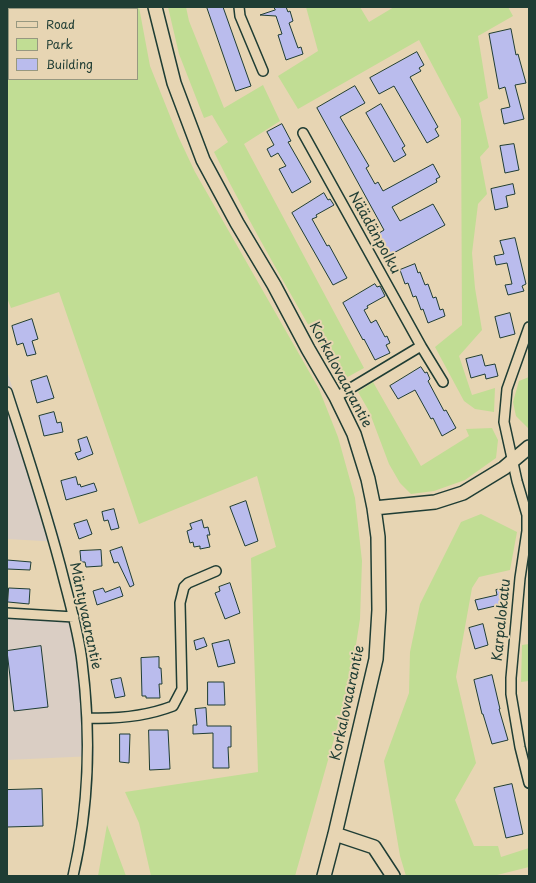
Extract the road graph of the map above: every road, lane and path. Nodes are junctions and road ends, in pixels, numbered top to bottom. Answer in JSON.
{"nodes":[{"id":1,"x":155,"y":7,"type":"edge"},
{"id":2,"x":239,"y":7,"type":"edge"},
{"id":3,"x":263,"y":70,"type":"dead end"},
{"id":4,"x":303,"y":133,"type":"dead end"},
{"id":5,"x":529,"y":328,"type":"edge"},
{"id":6,"x":421,"y":346,"type":"junction"},
{"id":7,"x":443,"y":382,"type":"dead end"},
{"id":8,"x":7,"y":392,"type":"edge"},
{"id":9,"x":336,"y":396,"type":"junction"},
{"id":10,"x":17,"y":423,"type":"junction"},
{"id":11,"x":7,"y":426,"type":"edge"},
{"id":12,"x":529,"y":447,"type":"edge"},
{"id":13,"x":513,"y":460,"type":"junction"},
{"id":14,"x":374,"y":508,"type":"junction"},
{"id":15,"x":216,"y":571,"type":"dead end"},
{"id":16,"x":7,"y":613,"type":"edge"},
{"id":17,"x":74,"y":617,"type":"junction"},
{"id":18,"x":87,"y":718,"type":"junction"},
{"id":19,"x":525,"y":746,"type":"edge"},
{"id":20,"x":529,"y":783,"type":"edge"},
{"id":21,"x":335,"y":834,"type":"junction"},
{"id":22,"x":73,"y":876,"type":"edge"},
{"id":23,"x":324,"y":876,"type":"edge"},
{"id":24,"x":393,"y":876,"type":"edge"}],
"edges":[{"from":1,"to":9,"type":"street","name":"Korkalovaarantie"},
{"from":2,"to":3,"type":"street"},
{"from":4,"to":6,"type":"street","name":"Näädänpolku"},
{"from":5,"to":13,"type":"street","name":"Karpalokatu"},
{"from":6,"to":7,"type":"street","name":"Näädänpolku"},
{"from":6,"to":9,"type":"street"},
{"from":8,"to":10,"type":"street","name":"Mäntyvaarantie"},
{"from":9,"to":14,"type":"street","name":"Korkalovaarantie"},
{"from":10,"to":11,"type":"street"},
{"from":10,"to":17,"type":"street","name":"Mäntyvaarantie"},
{"from":12,"to":13,"type":"street"},
{"from":13,"to":14,"type":"street"},
{"from":13,"to":19,"type":"street","name":"Karpalokatu"},
{"from":14,"to":21,"type":"street","name":"Korkalovaarantie"},
{"from":15,"to":18,"type":"street"},
{"from":16,"to":17,"type":"street"},
{"from":17,"to":18,"type":"street","name":"Mäntyvaarantie"},
{"from":18,"to":22,"type":"street","name":"Mäntyvaarantie"},
{"from":19,"to":20,"type":"street","name":"Karpalokatu"},
{"from":21,"to":23,"type":"street","name":"Korkalovaarantie"},
{"from":21,"to":24,"type":"street"}]}
